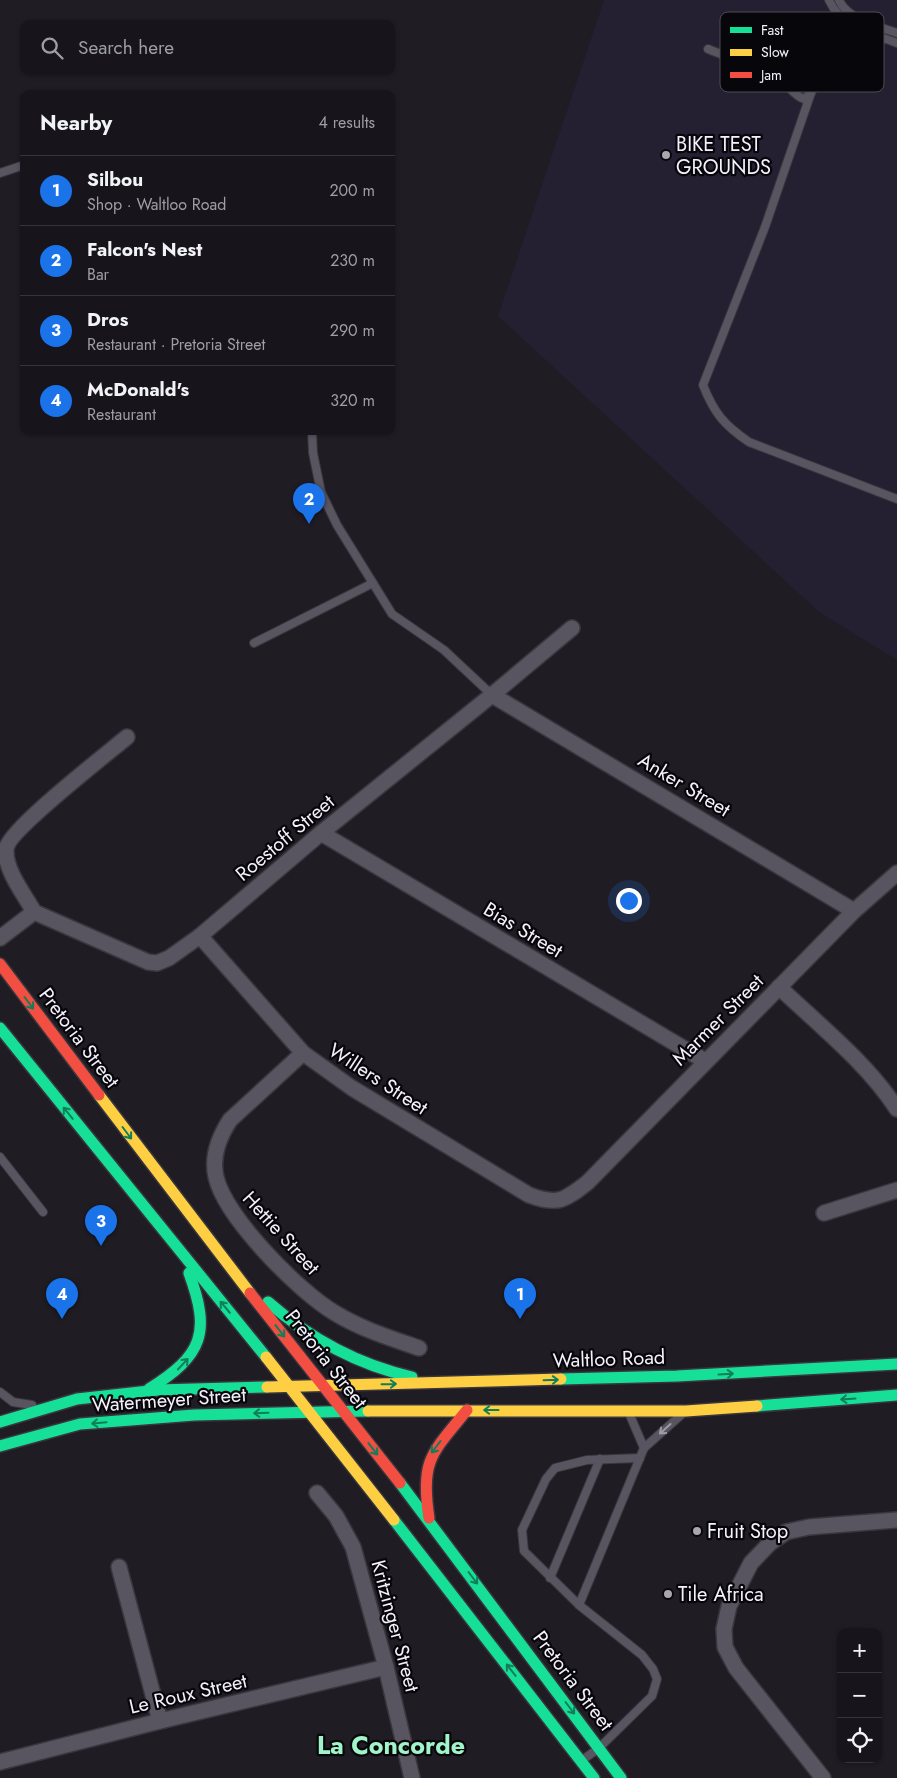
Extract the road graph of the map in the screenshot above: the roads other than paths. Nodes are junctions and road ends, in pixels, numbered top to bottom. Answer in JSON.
{"nodes":[{"id":1,"x":829,"y":0,"type":"edge"},
{"id":2,"x":839,"y":0,"type":"edge"},
{"id":3,"x":835,"y":12,"type":"edge"},
{"id":4,"x":848,"y":12,"type":"edge"},
{"id":5,"x":884,"y":28,"type":"edge"},
{"id":6,"x":897,"y":33,"type":"edge"},
{"id":7,"x":884,"y":38,"type":"edge"},
{"id":8,"x":897,"y":43,"type":"edge"},
{"id":9,"x":708,"y":49,"type":"dead end"},
{"id":10,"x":720,"y":54,"type":"edge"},
{"id":11,"x":795,"y":92,"type":"edge"},
{"id":12,"x":811,"y":93,"type":"joint"},
{"id":13,"x":20,"y":166,"type":"edge"},
{"id":14,"x":0,"y":173,"type":"edge"},
{"id":15,"x":312,"y":435,"type":"edge"},
{"id":16,"x":897,"y":499,"type":"edge"},
{"id":17,"x":373,"y":583,"type":"junction"},
{"id":18,"x":572,"y":628,"type":"dead end"},
{"id":19,"x":254,"y":643,"type":"dead end"},
{"id":20,"x":492,"y":695,"type":"junction"},
{"id":21,"x":127,"y":737,"type":"dead end"},
{"id":22,"x":321,"y":833,"type":"junction"},
{"id":23,"x":897,"y":873,"type":"edge"},
{"id":24,"x":854,"y":911,"type":"junction"},
{"id":25,"x":34,"y":912,"type":"junction"},
{"id":26,"x":200,"y":936,"type":"junction"},
{"id":27,"x":0,"y":938,"type":"edge"},
{"id":28,"x":0,"y":964,"type":"edge"},
{"id":29,"x":779,"y":987,"type":"junction"},
{"id":30,"x":0,"y":1028,"type":"edge"},
{"id":31,"x":303,"y":1053,"type":"junction"},
{"id":32,"x":705,"y":1061,"type":"junction"},
{"id":33,"x":897,"y":1109,"type":"edge"},
{"id":34,"x":0,"y":1157,"type":"edge"},
{"id":35,"x":897,"y":1190,"type":"edge"},
{"id":36,"x":570,"y":1196,"type":"joint"},
{"id":37,"x":43,"y":1212,"type":"dead end"},
{"id":38,"x":824,"y":1213,"type":"dead end"},
{"id":39,"x":180,"y":1253,"type":"junction"},
{"id":40,"x":226,"y":1263,"type":"junction"},
{"id":41,"x":419,"y":1348,"type":"dead end"},
{"id":42,"x":897,"y":1364,"type":"edge"},
{"id":43,"x":447,"y":1383,"type":"junction"},
{"id":44,"x":289,"y":1385,"type":"junction"},
{"id":45,"x":322,"y":1385,"type":"junction"},
{"id":46,"x":0,"y":1392,"type":"edge"},
{"id":47,"x":143,"y":1392,"type":"junction"},
{"id":48,"x":897,"y":1395,"type":"edge"},
{"id":49,"x":57,"y":1405,"type":"junction"},
{"id":50,"x":467,"y":1410,"type":"junction"},
{"id":51,"x":310,"y":1411,"type":"junction"},
{"id":52,"x":343,"y":1411,"type":"junction"},
{"id":53,"x":628,"y":1411,"type":"junction"},
{"id":54,"x":686,"y":1411,"type":"junction"},
{"id":55,"x":0,"y":1422,"type":"edge"},
{"id":56,"x":0,"y":1446,"type":"edge"},
{"id":57,"x":644,"y":1448,"type":"junction"},
{"id":58,"x":640,"y":1458,"type":"junction"},
{"id":59,"x":600,"y":1460,"type":"junction"},
{"id":60,"x":317,"y":1493,"type":"dead end"},
{"id":61,"x":429,"y":1520,"type":"junction"},
{"id":62,"x":897,"y":1520,"type":"edge"},
{"id":63,"x":119,"y":1567,"type":"dead end"},
{"id":64,"x":550,"y":1578,"type":"junction"},
{"id":65,"x":579,"y":1605,"type":"junction"},
{"id":66,"x":386,"y":1667,"type":"junction"},
{"id":67,"x":160,"y":1720,"type":"junction"},
{"id":68,"x":599,"y":1748,"type":"junction"},
{"id":69,"x":581,"y":1761,"type":"junction"},
{"id":70,"x":0,"y":1762,"type":"edge"},
{"id":71,"x":412,"y":1778,"type":"edge"},
{"id":72,"x":594,"y":1778,"type":"edge"},
{"id":73,"x":622,"y":1778,"type":"edge"},
{"id":74,"x":823,"y":1778,"type":"edge"}],
"edges":[{"from":1,"to":3,"type":"lane"},
{"from":2,"to":4,"type":"lane"},
{"from":5,"to":6,"type":"lane"},
{"from":7,"to":8,"type":"lane"},
{"from":9,"to":10,"type":"lane"},
{"from":11,"to":12,"type":"lane"},
{"from":12,"to":16,"type":"lane"},
{"from":13,"to":14,"type":"lane"},
{"from":15,"to":17,"type":"lane"},
{"from":17,"to":19,"type":"lane"},
{"from":17,"to":20,"type":"lane"},
{"from":18,"to":20,"type":"street","name":"Roestoff Street"},
{"from":20,"to":22,"type":"street","name":"Roestoff Street"},
{"from":20,"to":24,"type":"street","name":"Anker Street"},
{"from":21,"to":25,"type":"street"},
{"from":22,"to":26,"type":"street","name":"Roestoff Street"},
{"from":22,"to":32,"type":"street","name":"Bias Street"},
{"from":23,"to":24,"type":"street","name":"Marmer Street"},
{"from":24,"to":29,"type":"street","name":"Marmer Street"},
{"from":25,"to":26,"type":"street","name":"Roestoff Street"},
{"from":25,"to":27,"type":"street"},
{"from":26,"to":31,"type":"street","name":"Willers Street"},
{"from":28,"to":40,"type":"main road","name":"Pretoria Street","one_way":true},
{"from":29,"to":32,"type":"street","name":"Marmer Street"},
{"from":29,"to":33,"type":"street"},
{"from":39,"to":30,"type":"main road","name":"Pretoria Street","one_way":true},
{"from":31,"to":36,"type":"street","name":"Willers Street"},
{"from":31,"to":41,"type":"street","name":"Hettie Street"},
{"from":32,"to":36,"type":"street","name":"Marmer Street"},
{"from":34,"to":37,"type":"lane"},
{"from":35,"to":38,"type":"street"},
{"from":44,"to":39,"type":"main road","name":"Pretoria Street","one_way":true},
{"from":47,"to":39,"type":"main road","one_way":true},
{"from":40,"to":43,"type":"main road"},
{"from":40,"to":45,"type":"main road","name":"Pretoria Street","one_way":true},
{"from":43,"to":42,"type":"main road","name":"Waltloo Road","one_way":true},
{"from":45,"to":43,"type":"main road","name":"Waltloo Road","one_way":true},
{"from":44,"to":45,"type":"main road","name":"Watermeyer Street"},
{"from":44,"to":47,"type":"main road","name":"Watermeyer Street"},
{"from":44,"to":51,"type":"main road","name":"Pretoria Street"},
{"from":45,"to":52,"type":"main road","name":"Pretoria Street"},
{"from":46,"to":49,"type":"lane"},
{"from":47,"to":49,"type":"main road","name":"Watermeyer Street"},
{"from":48,"to":54,"type":"main road","one_way":true},
{"from":49,"to":55,"type":"main road","name":"Watermeyer Street"},
{"from":50,"to":52,"type":"main road"},
{"from":53,"to":50,"type":"main road","one_way":true},
{"from":50,"to":61,"type":"main road","one_way":true},
{"from":51,"to":52,"type":"main road","name":"Watermeyer Street"},
{"from":51,"to":56,"type":"main road","name":"Watermeyer Street","one_way":true},
{"from":69,"to":51,"type":"main road","name":"Pretoria Street","one_way":true},
{"from":52,"to":61,"type":"main road","name":"Pretoria Street","one_way":true},
{"from":53,"to":54,"type":"main road"},
{"from":53,"to":57,"type":"lane"},
{"from":54,"to":57,"type":"lane","one_way":true},
{"from":57,"to":58,"type":"lane"},
{"from":58,"to":59,"type":"lane"},
{"from":58,"to":65,"type":"lane"},
{"from":59,"to":64,"type":"lane"},
{"from":59,"to":64,"type":"lane"},
{"from":60,"to":66,"type":"street","name":"Kritzinger Street"},
{"from":61,"to":68,"type":"main road","name":"Pretoria Street","one_way":true},
{"from":62,"to":74,"type":"street"},
{"from":63,"to":67,"type":"street"},
{"from":64,"to":65,"type":"lane"},
{"from":65,"to":68,"type":"lane"},
{"from":66,"to":67,"type":"street","name":"Le Roux Street"},
{"from":66,"to":71,"type":"street","name":"Kritzinger Street"},
{"from":67,"to":70,"type":"street","name":"Le Roux Street"},
{"from":68,"to":69,"type":"lane"},
{"from":68,"to":73,"type":"main road","name":"Pretoria Street"},
{"from":69,"to":72,"type":"main road","name":"Pretoria Street"}]}
